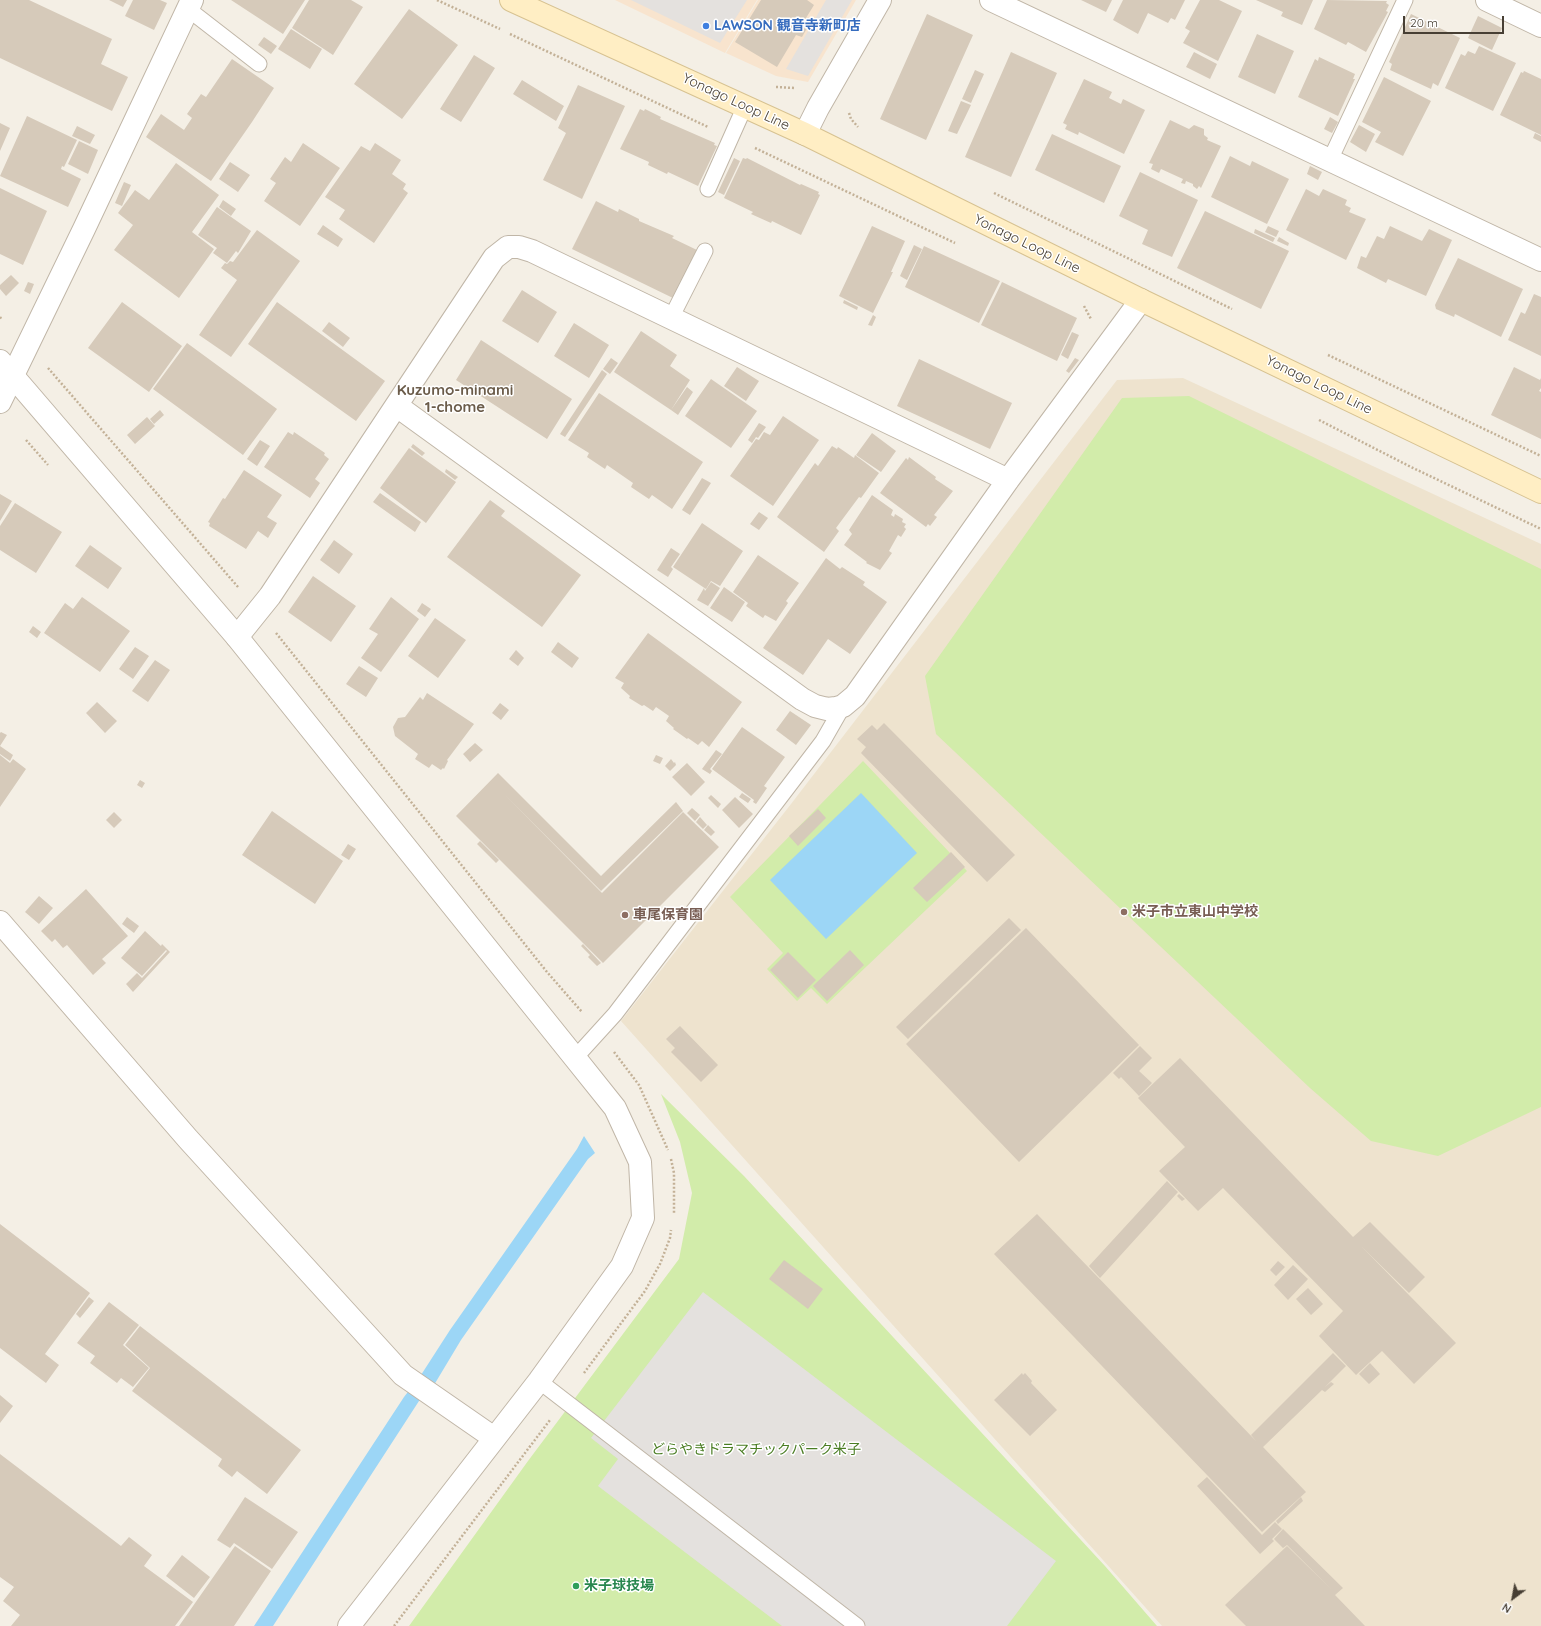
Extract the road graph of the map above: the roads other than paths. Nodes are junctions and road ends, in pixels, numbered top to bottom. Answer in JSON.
{"nodes":[{"id":1,"x":511,"y":0,"type":"edge"},
{"id":2,"x":880,"y":0,"type":"edge"},
{"id":3,"x":991,"y":0,"type":"edge"},
{"id":4,"x":1405,"y":0,"type":"edge"},
{"id":5,"x":1488,"y":0,"type":"edge"},
{"id":6,"x":190,"y":4,"type":"edge"},
{"id":7,"x":1541,"y":26,"type":"edge"},
{"id":8,"x":259,"y":64,"type":"dead end"},
{"id":9,"x":745,"y":106,"type":"junction"},
{"id":10,"x":805,"y":134,"type":"junction"},
{"id":11,"x":1330,"y":160,"type":"junction"},
{"id":12,"x":708,"y":189,"type":"dead end"},
{"id":13,"x":705,"y":251,"type":"dead end"},
{"id":14,"x":1541,"y":260,"type":"edge"},
{"id":15,"x":1141,"y":300,"type":"junction"},
{"id":16,"x":671,"y":318,"type":"junction"},
{"id":17,"x":6,"y":368,"type":"edge"},
{"id":18,"x":0,"y":402,"type":"edge"},
{"id":19,"x":397,"y":406,"type":"junction"},
{"id":20,"x":1008,"y":480,"type":"junction"},
{"id":21,"x":1541,"y":492,"type":"edge"},
{"id":22,"x":237,"y":637,"type":"junction"},
{"id":23,"x":843,"y":706,"type":"junction"},
{"id":24,"x":0,"y":922,"type":"edge"},
{"id":25,"x":575,"y":1058,"type":"junction"},
{"id":26,"x":539,"y":1381,"type":"junction"},
{"id":27,"x":494,"y":1438,"type":"junction"},
{"id":28,"x":349,"y":1626,"type":"edge"},
{"id":29,"x":857,"y":1626,"type":"edge"}],
"edges":[{"from":1,"to":9,"type":"main road","name":"Yonago Loop Line"},
{"from":2,"to":10,"type":"street"},
{"from":3,"to":11,"type":"street"},
{"from":4,"to":11,"type":"lane"},
{"from":5,"to":7,"type":"street"},
{"from":6,"to":8,"type":"lane"},
{"from":6,"to":17,"type":"street"},
{"from":9,"to":10,"type":"main road","name":"Yonago Loop Line"},
{"from":9,"to":12,"type":"lane"},
{"from":10,"to":15,"type":"main road","name":"Yonago Loop Line"},
{"from":11,"to":14,"type":"street"},
{"from":13,"to":16,"type":"lane"},
{"from":15,"to":20,"type":"street"},
{"from":15,"to":21,"type":"main road","name":"Yonago Loop Line"},
{"from":16,"to":19,"type":"street"},
{"from":16,"to":20,"type":"street"},
{"from":17,"to":18,"type":"street"},
{"from":17,"to":22,"type":"street"},
{"from":19,"to":22,"type":"street"},
{"from":19,"to":23,"type":"street"},
{"from":20,"to":23,"type":"street"},
{"from":22,"to":25,"type":"street"},
{"from":23,"to":25,"type":"lane"},
{"from":24,"to":27,"type":"street"},
{"from":25,"to":26,"type":"street"},
{"from":26,"to":27,"type":"street"},
{"from":26,"to":29,"type":"lane"},
{"from":27,"to":28,"type":"street"}]}
